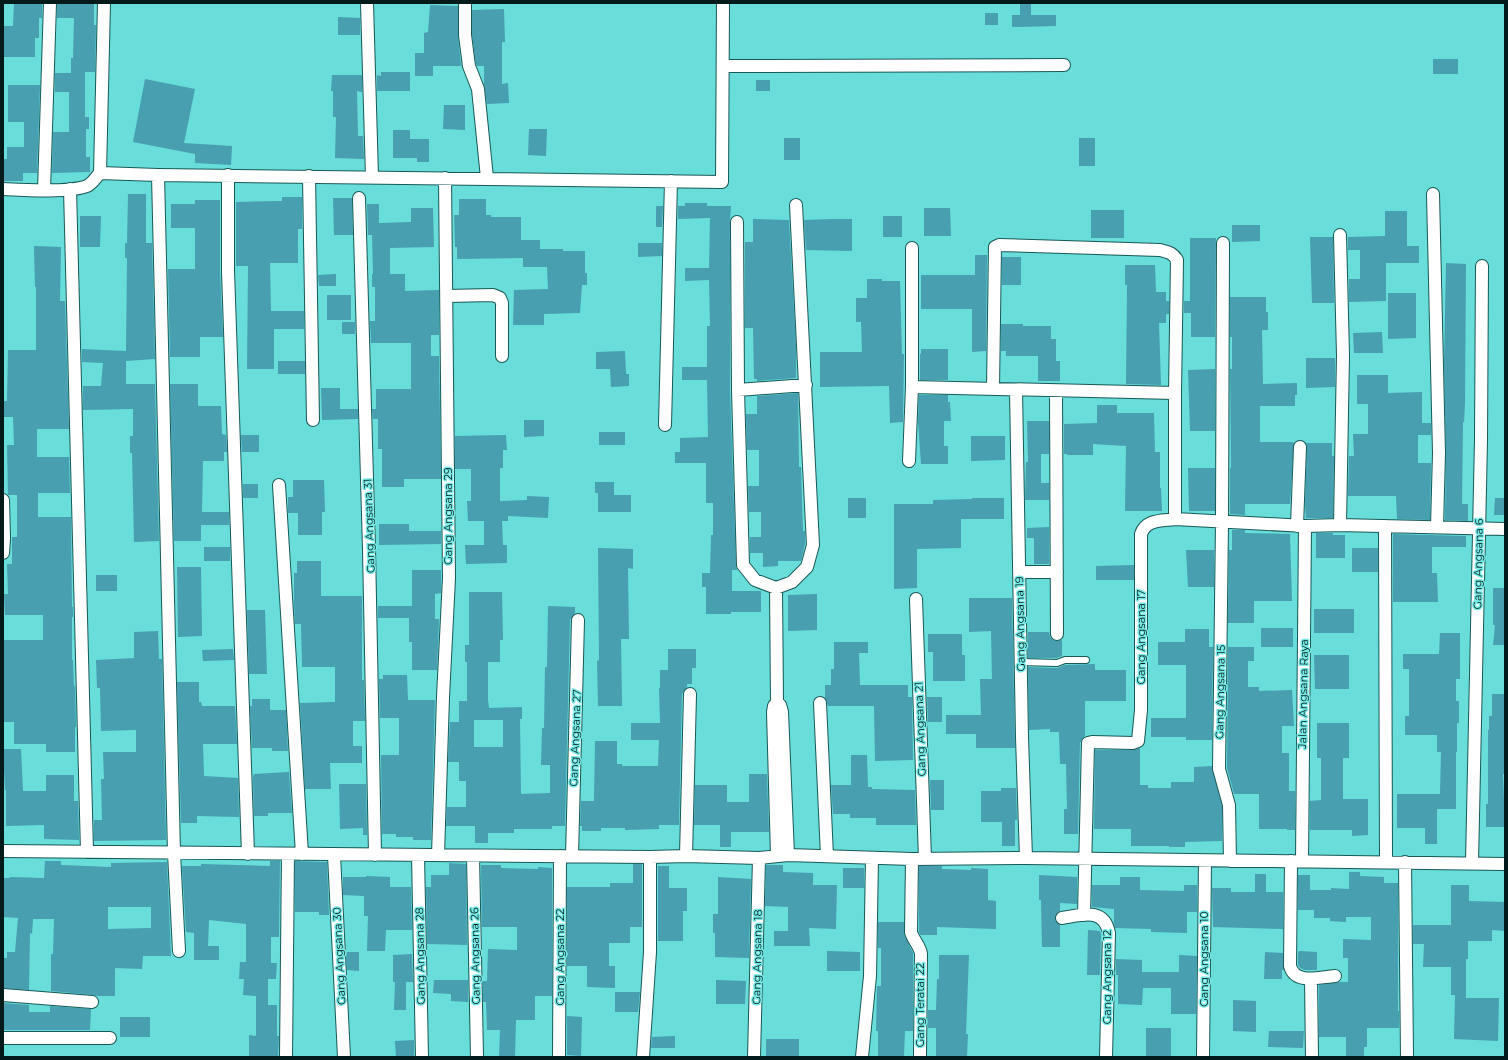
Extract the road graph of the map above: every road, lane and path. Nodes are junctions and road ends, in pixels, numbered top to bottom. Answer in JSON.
{"nodes":[{"id":1,"x":50,"y":3,"type":"edge"},
{"id":2,"x":104,"y":3,"type":"edge"},
{"id":3,"x":367,"y":3,"type":"edge"},
{"id":4,"x":465,"y":3,"type":"edge"},
{"id":5,"x":723,"y":3,"type":"edge"},
{"id":6,"x":1064,"y":65,"type":"dead end"},
{"id":7,"x":722,"y":66,"type":"junction"},
{"id":8,"x":100,"y":173,"type":"junction"},
{"id":9,"x":158,"y":175,"type":"junction"},
{"id":10,"x":228,"y":175,"type":"junction"},
{"id":11,"x":309,"y":176,"type":"junction"},
{"id":12,"x":372,"y":176,"type":"junction"},
{"id":13,"x":445,"y":178,"type":"junction"},
{"id":14,"x":487,"y":178,"type":"junction"},
{"id":15,"x":671,"y":181,"type":"junction"},
{"id":16,"x":3,"y":189,"type":"edge"},
{"id":17,"x":70,"y":189,"type":"junction"},
{"id":18,"x":44,"y":190,"type":"junction"},
{"id":19,"x":1433,"y":194,"type":"dead end"},
{"id":20,"x":359,"y":198,"type":"dead end"},
{"id":21,"x":796,"y":205,"type":"dead end"},
{"id":22,"x":737,"y":222,"type":"dead end"},
{"id":23,"x":1340,"y":234,"type":"dead end"},
{"id":24,"x":1223,"y":243,"type":"dead end"},
{"id":25,"x":912,"y":248,"type":"dead end"},
{"id":26,"x":1482,"y":266,"type":"dead end"},
{"id":27,"x":447,"y":296,"type":"junction"},
{"id":28,"x":502,"y":356,"type":"dead end"},
{"id":29,"x":806,"y":385,"type":"junction"},
{"id":30,"x":912,"y":387,"type":"junction"},
{"id":31,"x":993,"y":389,"type":"junction"},
{"id":32,"x":738,"y":390,"type":"junction"},
{"id":33,"x":1016,"y":390,"type":"junction"},
{"id":34,"x":1056,"y":390,"type":"junction"},
{"id":35,"x":1175,"y":393,"type":"junction"},
{"id":36,"x":313,"y":420,"type":"dead end"},
{"id":37,"x":665,"y":425,"type":"dead end"},
{"id":38,"x":1300,"y":447,"type":"dead end"},
{"id":39,"x":909,"y":461,"type":"dead end"},
{"id":40,"x":279,"y":485,"type":"dead end"},
{"id":41,"x":3,"y":500,"type":"edge"},
{"id":42,"x":1175,"y":519,"type":"junction"},
{"id":43,"x":1222,"y":522,"type":"junction"},
{"id":44,"x":1340,"y":525,"type":"junction"},
{"id":45,"x":1301,"y":526,"type":"junction"},
{"id":46,"x":1385,"y":526,"type":"junction"},
{"id":47,"x":1437,"y":527,"type":"junction"},
{"id":48,"x":1479,"y":528,"type":"junction"},
{"id":49,"x":1505,"y":529,"type":"edge"},
{"id":50,"x":3,"y":553,"type":"edge"},
{"id":51,"x":1019,"y":572,"type":"junction"},
{"id":52,"x":1057,"y":572,"type":"junction"},
{"id":53,"x":776,"y":588,"type":"junction"},
{"id":54,"x":916,"y":598,"type":"dead end"},
{"id":55,"x":578,"y":620,"type":"dead end"},
{"id":56,"x":1057,"y":634,"type":"dead end"},
{"id":57,"x":1086,"y":660,"type":"dead end"},
{"id":58,"x":1021,"y":662,"type":"junction"},
{"id":59,"x":690,"y":694,"type":"dead end"},
{"id":60,"x":820,"y":703,"type":"dead end"},
{"id":61,"x":3,"y":851,"type":"edge"},
{"id":62,"x":87,"y":852,"type":"junction"},
{"id":63,"x":174,"y":853,"type":"junction"},
{"id":64,"x":248,"y":854,"type":"junction"},
{"id":65,"x":288,"y":854,"type":"junction"},
{"id":66,"x":302,"y":854,"type":"junction"},
{"id":67,"x":334,"y":855,"type":"junction"},
{"id":68,"x":374,"y":855,"type":"junction"},
{"id":69,"x":418,"y":855,"type":"junction"},
{"id":70,"x":438,"y":855,"type":"junction"},
{"id":71,"x":473,"y":856,"type":"junction"},
{"id":72,"x":566,"y":856,"type":"junction"},
{"id":73,"x":686,"y":856,"type":"junction"},
{"id":74,"x":782,"y":856,"type":"junction"},
{"id":75,"x":827,"y":856,"type":"junction"},
{"id":76,"x":650,"y":857,"type":"junction"},
{"id":77,"x":759,"y":858,"type":"junction"},
{"id":78,"x":872,"y":858,"type":"junction"},
{"id":79,"x":1026,"y":858,"type":"junction"},
{"id":80,"x":912,"y":859,"type":"junction"},
{"id":81,"x":924,"y":859,"type":"junction"},
{"id":82,"x":1085,"y":860,"type":"junction"},
{"id":83,"x":1205,"y":861,"type":"junction"},
{"id":84,"x":1230,"y":861,"type":"junction"},
{"id":85,"x":1296,"y":861,"type":"junction"},
{"id":86,"x":1386,"y":862,"type":"junction"},
{"id":87,"x":1406,"y":862,"type":"junction"},
{"id":88,"x":1472,"y":863,"type":"junction"},
{"id":89,"x":1505,"y":864,"type":"edge"},
{"id":90,"x":1084,"y":915,"type":"junction"},
{"id":91,"x":1062,"y":918,"type":"dead end"},
{"id":92,"x":179,"y":951,"type":"dead end"},
{"id":93,"x":1335,"y":976,"type":"dead end"},
{"id":94,"x":1312,"y":979,"type":"junction"},
{"id":95,"x":3,"y":996,"type":"edge"},
{"id":96,"x":92,"y":1002,"type":"dead end"},
{"id":97,"x":3,"y":1038,"type":"edge"},
{"id":98,"x":110,"y":1038,"type":"dead end"},
{"id":99,"x":286,"y":1057,"type":"edge"},
{"id":100,"x":344,"y":1057,"type":"edge"},
{"id":101,"x":422,"y":1057,"type":"edge"},
{"id":102,"x":477,"y":1057,"type":"edge"},
{"id":103,"x":559,"y":1057,"type":"edge"},
{"id":104,"x":643,"y":1057,"type":"edge"},
{"id":105,"x":754,"y":1057,"type":"edge"},
{"id":106,"x":862,"y":1057,"type":"edge"},
{"id":107,"x":920,"y":1057,"type":"edge"},
{"id":108,"x":1106,"y":1057,"type":"edge"},
{"id":109,"x":1203,"y":1057,"type":"edge"},
{"id":110,"x":1312,"y":1057,"type":"edge"},
{"id":111,"x":1408,"y":1057,"type":"edge"}],
"edges":[{"from":1,"to":18,"type":"street"},
{"from":2,"to":8,"type":"street"},
{"from":3,"to":12,"type":"street"},
{"from":4,"to":14,"type":"street"},
{"from":5,"to":7,"type":"street"},
{"from":6,"to":7,"type":"street"},
{"from":7,"to":15,"type":"street"},
{"from":8,"to":9,"type":"street"},
{"from":8,"to":17,"type":"street"},
{"from":9,"to":10,"type":"street"},
{"from":9,"to":63,"type":"street"},
{"from":10,"to":11,"type":"street"},
{"from":10,"to":64,"type":"street"},
{"from":11,"to":12,"type":"street"},
{"from":11,"to":36,"type":"street"},
{"from":12,"to":13,"type":"street"},
{"from":13,"to":14,"type":"street"},
{"from":13,"to":27,"type":"street","name":"Gang Angsana 29"},
{"from":14,"to":15,"type":"street"},
{"from":15,"to":37,"type":"street"},
{"from":16,"to":18,"type":"street"},
{"from":17,"to":18,"type":"street"},
{"from":17,"to":62,"type":"street"},
{"from":19,"to":47,"type":"street"},
{"from":20,"to":68,"type":"street","name":"Gang Angsana 31"},
{"from":21,"to":29,"type":"street"},
{"from":22,"to":32,"type":"street"},
{"from":23,"to":44,"type":"street"},
{"from":24,"to":43,"type":"street","name":"Gang Angsana 15"},
{"from":25,"to":30,"type":"street"},
{"from":26,"to":48,"type":"street","name":"Gang Angsana 6"},
{"from":27,"to":28,"type":"street"},
{"from":27,"to":70,"type":"street","name":"Gang Angsana 29"},
{"from":29,"to":32,"type":"street"},
{"from":29,"to":53,"type":"street"},
{"from":30,"to":31,"type":"street"},
{"from":30,"to":39,"type":"street"},
{"from":31,"to":33,"type":"street"},
{"from":31,"to":35,"type":"street"},
{"from":32,"to":53,"type":"street"},
{"from":33,"to":34,"type":"street"},
{"from":33,"to":51,"type":"street","name":"Gang Angsana 19"},
{"from":34,"to":35,"type":"street"},
{"from":34,"to":52,"type":"street"},
{"from":35,"to":42,"type":"street"},
{"from":38,"to":45,"type":"street","name":"Jalan Angsana Raya"},
{"from":40,"to":66,"type":"street"},
{"from":41,"to":50,"type":"street"},
{"from":42,"to":43,"type":"street"},
{"from":42,"to":82,"type":"street","name":"Gang Angsana 17"},
{"from":43,"to":45,"type":"street"},
{"from":43,"to":84,"type":"street","name":"Gang Angsana 15"},
{"from":44,"to":45,"type":"street"},
{"from":44,"to":46,"type":"street"},
{"from":45,"to":85,"type":"street","name":"Jalan Angsana Raya"},
{"from":46,"to":47,"type":"street"},
{"from":46,"to":86,"type":"street"},
{"from":47,"to":48,"type":"street"},
{"from":48,"to":49,"type":"street"},
{"from":48,"to":88,"type":"street","name":"Gang Angsana 6"},
{"from":51,"to":52,"type":"street"},
{"from":51,"to":58,"type":"street","name":"Gang Angsana 19"},
{"from":52,"to":56,"type":"street"},
{"from":53,"to":74,"type":"street"},
{"from":54,"to":81,"type":"street","name":"Gang Angsana 21"},
{"from":55,"to":72,"type":"street","name":"Gang Angsana 27"},
{"from":57,"to":58,"type":"lane"},
{"from":58,"to":79,"type":"street","name":"Gang Angsana 19"},
{"from":59,"to":73,"type":"street"},
{"from":60,"to":75,"type":"street"},
{"from":61,"to":62,"type":"street"},
{"from":62,"to":63,"type":"street"},
{"from":63,"to":64,"type":"street"},
{"from":63,"to":92,"type":"street"},
{"from":64,"to":65,"type":"street"},
{"from":65,"to":66,"type":"street"},
{"from":65,"to":99,"type":"street"},
{"from":66,"to":67,"type":"street"},
{"from":67,"to":68,"type":"street"},
{"from":67,"to":100,"type":"street","name":"Gang Angsana 30"},
{"from":68,"to":69,"type":"street"},
{"from":69,"to":70,"type":"street"},
{"from":69,"to":101,"type":"street","name":"Gang Angsana 28"},
{"from":70,"to":71,"type":"street"},
{"from":71,"to":72,"type":"street"},
{"from":71,"to":102,"type":"street","name":"Gang Angsana 26"},
{"from":72,"to":76,"type":"street"},
{"from":72,"to":103,"type":"street","name":"Gang Angsana 22"},
{"from":73,"to":76,"type":"street"},
{"from":73,"to":77,"type":"street"},
{"from":74,"to":75,"type":"street"},
{"from":74,"to":77,"type":"street"},
{"from":75,"to":78,"type":"street"},
{"from":76,"to":104,"type":"street"},
{"from":77,"to":105,"type":"street","name":"Gang Angsana 18"},
{"from":78,"to":80,"type":"street"},
{"from":78,"to":106,"type":"street"},
{"from":79,"to":81,"type":"street"},
{"from":79,"to":82,"type":"street"},
{"from":80,"to":81,"type":"street"},
{"from":80,"to":107,"type":"street","name":"Gang Teratai 22"},
{"from":82,"to":83,"type":"street"},
{"from":82,"to":90,"type":"street"},
{"from":83,"to":84,"type":"street"},
{"from":83,"to":109,"type":"street","name":"Gang Angsana 10"},
{"from":84,"to":85,"type":"street"},
{"from":85,"to":86,"type":"street"},
{"from":85,"to":94,"type":"street","name":"Jalan Angsana Raya"},
{"from":86,"to":87,"type":"street"},
{"from":87,"to":88,"type":"street"},
{"from":87,"to":111,"type":"street"},
{"from":88,"to":89,"type":"street"},
{"from":90,"to":91,"type":"street","name":"Gang Angsana 12"},
{"from":90,"to":108,"type":"street","name":"Gang Angsana 12"},
{"from":93,"to":94,"type":"street"},
{"from":94,"to":110,"type":"street"},
{"from":95,"to":96,"type":"street"},
{"from":97,"to":98,"type":"street"}]}
